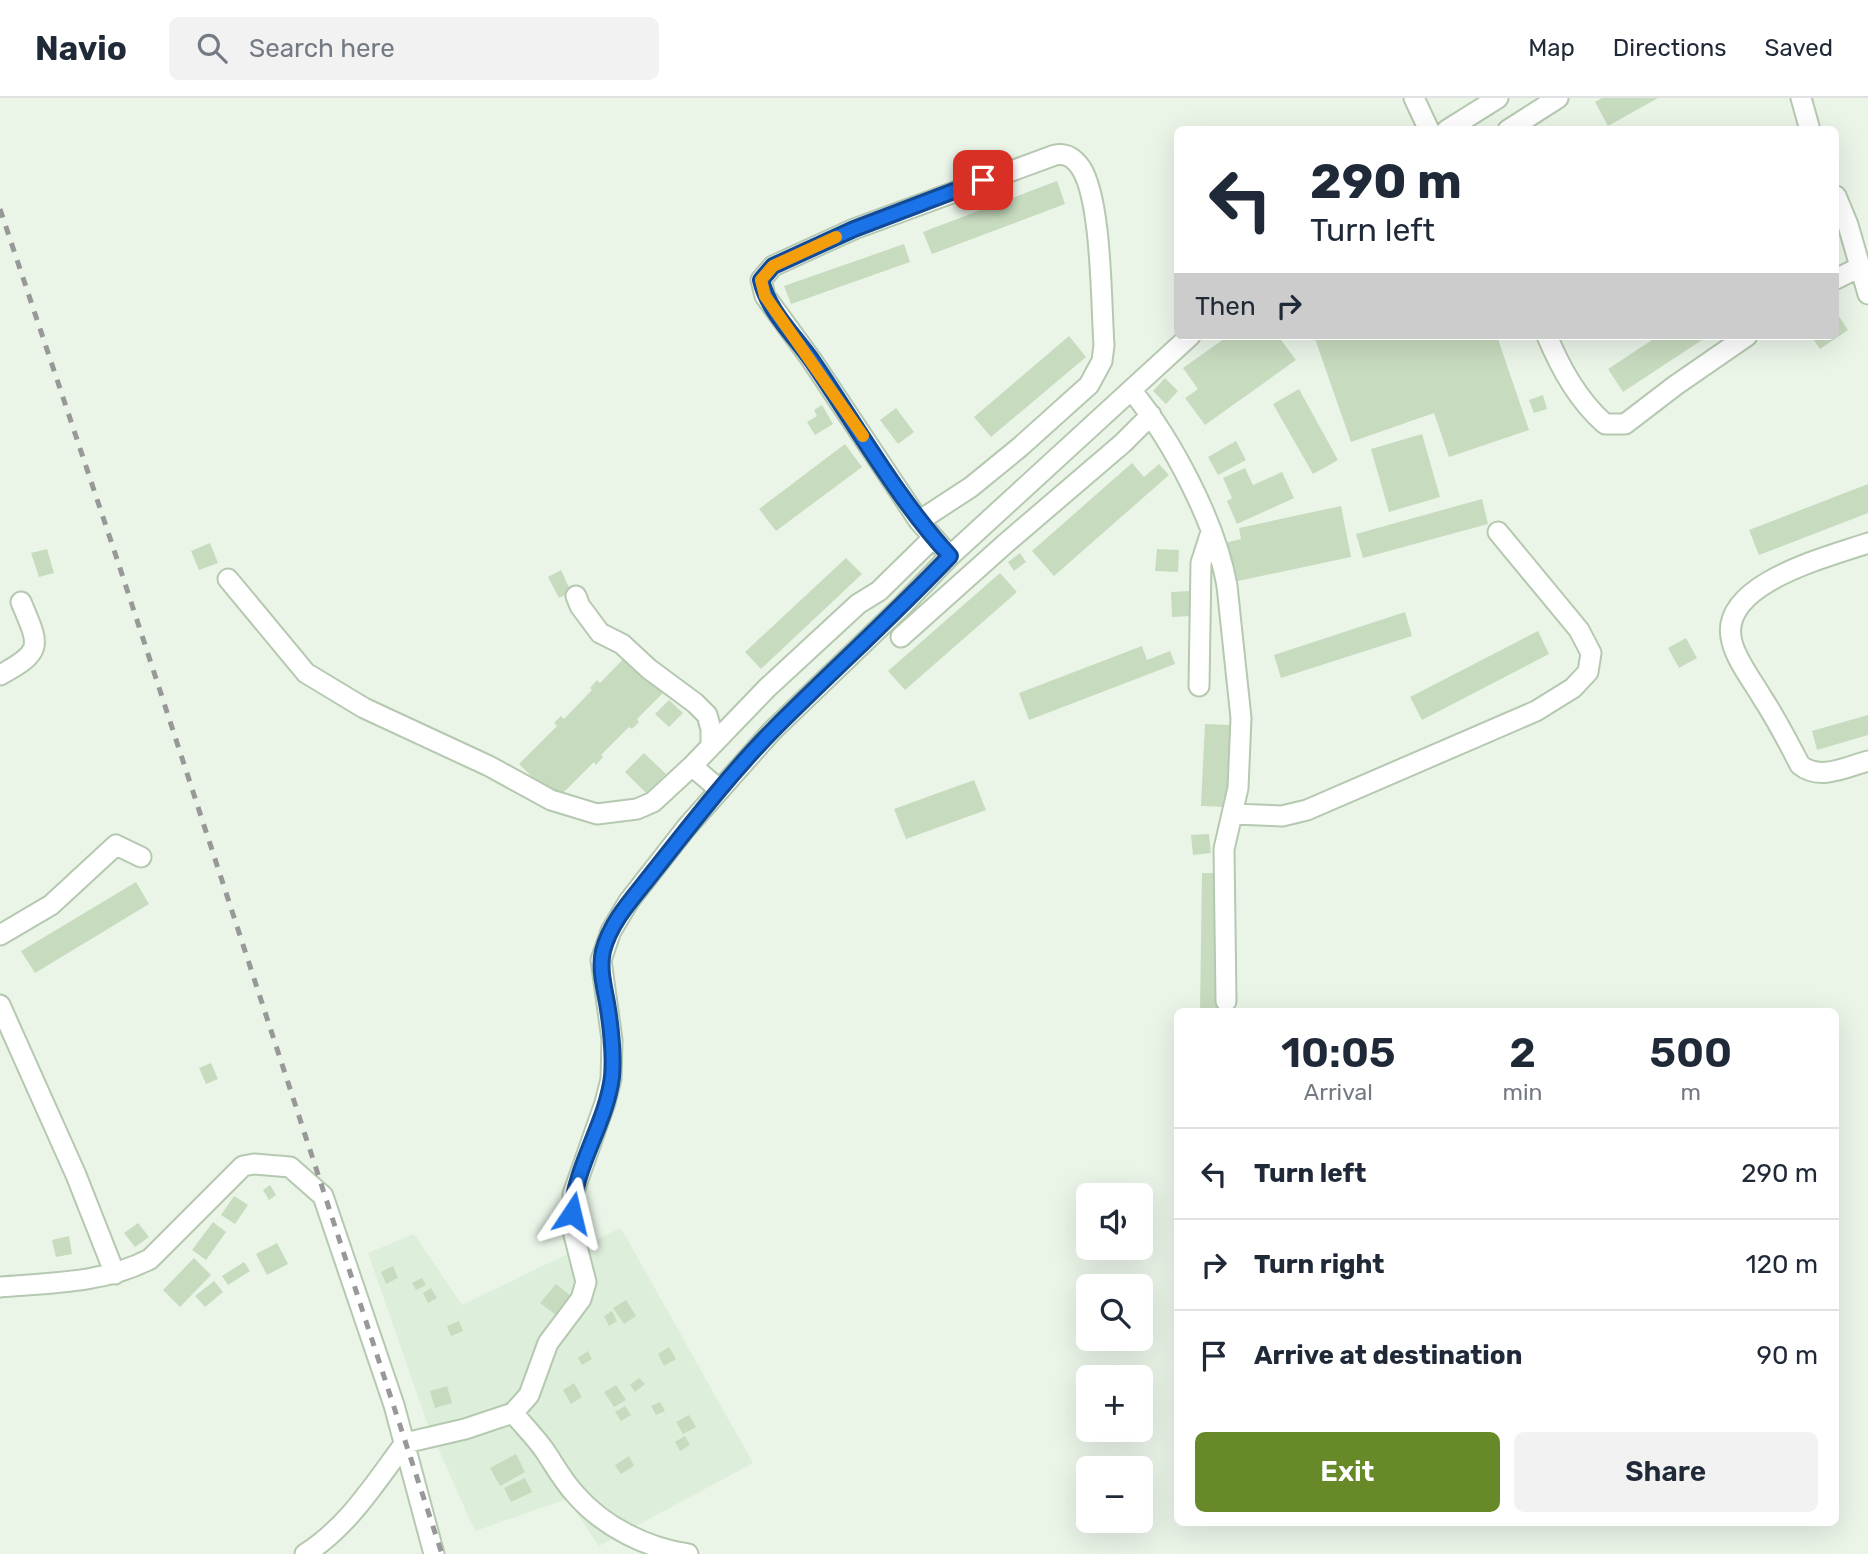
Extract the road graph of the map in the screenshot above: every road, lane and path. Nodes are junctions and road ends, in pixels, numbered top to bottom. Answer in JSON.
{"nodes":[{"id":1,"x":1414,"y":98,"type":"edge"},
{"id":2,"x":1498,"y":98,"type":"edge"},
{"id":3,"x":1558,"y":98,"type":"edge"},
{"id":4,"x":1801,"y":98,"type":"edge"},
{"id":5,"x":1427,"y":126,"type":"edge"},
{"id":6,"x":1453,"y":126,"type":"edge"},
{"id":7,"x":1514,"y":126,"type":"edge"},
{"id":8,"x":1810,"y":126,"type":"edge"},
{"id":9,"x":1839,"y":203,"type":"edge"},
{"id":10,"x":1860,"y":267,"type":"junction"},
{"id":11,"x":1839,"y":278,"type":"edge"},
{"id":12,"x":1868,"y":294,"type":"edge"},
{"id":13,"x":1186,"y":340,"type":"edge"},
{"id":14,"x":1549,"y":340,"type":"edge"},
{"id":15,"x":1740,"y":340,"type":"edge"},
{"id":16,"x":1132,"y":391,"type":"junction"},
{"id":17,"x":1151,"y":415,"type":"junction"},
{"id":18,"x":919,"y":521,"type":"junction"},
{"id":19,"x":1211,"y":532,"type":"junction"},
{"id":20,"x":1498,"y":532,"type":"dead end"},
{"id":21,"x":933,"y":538,"type":"junction"},
{"id":22,"x":1868,"y":543,"type":"edge"},
{"id":23,"x":950,"y":556,"type":"junction"},
{"id":24,"x":228,"y":579,"type":"dead end"},
{"id":25,"x":576,"y":596,"type":"dead end"},
{"id":26,"x":21,"y":602,"type":"dead end"},
{"id":27,"x":901,"y":637,"type":"dead end"},
{"id":28,"x":0,"y":675,"type":"edge"},
{"id":29,"x":1199,"y":686,"type":"dead end"},
{"id":30,"x":711,"y":746,"type":"junction"},
{"id":31,"x":1868,"y":761,"type":"edge"},
{"id":32,"x":692,"y":766,"type":"junction"},
{"id":33,"x":720,"y":790,"type":"junction"},
{"id":34,"x":1233,"y":814,"type":"junction"},
{"id":35,"x":141,"y":857,"type":"dead end"},
{"id":36,"x":0,"y":935,"type":"edge"},
{"id":37,"x":1226,"y":1000,"type":"dead end"},
{"id":38,"x":0,"y":1005,"type":"edge"},
{"id":39,"x":114,"y":1275,"type":"junction"},
{"id":40,"x":0,"y":1287,"type":"edge"},
{"id":41,"x":513,"y":1413,"type":"junction"},
{"id":42,"x":405,"y":1443,"type":"junction"},
{"id":43,"x":304,"y":1554,"type":"edge"},
{"id":44,"x":434,"y":1554,"type":"edge"},
{"id":45,"x":688,"y":1554,"type":"edge"}],
"edges":[{"from":1,"to":5,"type":"street"},
{"from":2,"to":6,"type":"street"},
{"from":3,"to":7,"type":"street"},
{"from":4,"to":8,"type":"street"},
{"from":9,"to":10,"type":"street"},
{"from":10,"to":11,"type":"street"},
{"from":10,"to":12,"type":"street"},
{"from":13,"to":16,"type":"street"},
{"from":14,"to":15,"type":"street"},
{"from":16,"to":17,"type":"street"},
{"from":16,"to":23,"type":"street"},
{"from":17,"to":19,"type":"street"},
{"from":17,"to":27,"type":"street"},
{"from":18,"to":18,"type":"street"},
{"from":18,"to":21,"type":"street"},
{"from":19,"to":29,"type":"street"},
{"from":19,"to":34,"type":"street"},
{"from":20,"to":34,"type":"street"},
{"from":21,"to":23,"type":"street"},
{"from":21,"to":30,"type":"street"},
{"from":22,"to":31,"type":"street"},
{"from":23,"to":33,"type":"street"},
{"from":24,"to":32,"type":"street"},
{"from":25,"to":30,"type":"street"},
{"from":26,"to":28,"type":"street"},
{"from":30,"to":32,"type":"street"},
{"from":32,"to":33,"type":"street"},
{"from":33,"to":41,"type":"street"},
{"from":34,"to":37,"type":"street"},
{"from":35,"to":36,"type":"street"},
{"from":38,"to":39,"type":"street"},
{"from":39,"to":40,"type":"street"},
{"from":39,"to":42,"type":"street"},
{"from":41,"to":42,"type":"street"},
{"from":41,"to":45,"type":"street"},
{"from":42,"to":43,"type":"street"},
{"from":42,"to":44,"type":"street"}]}
